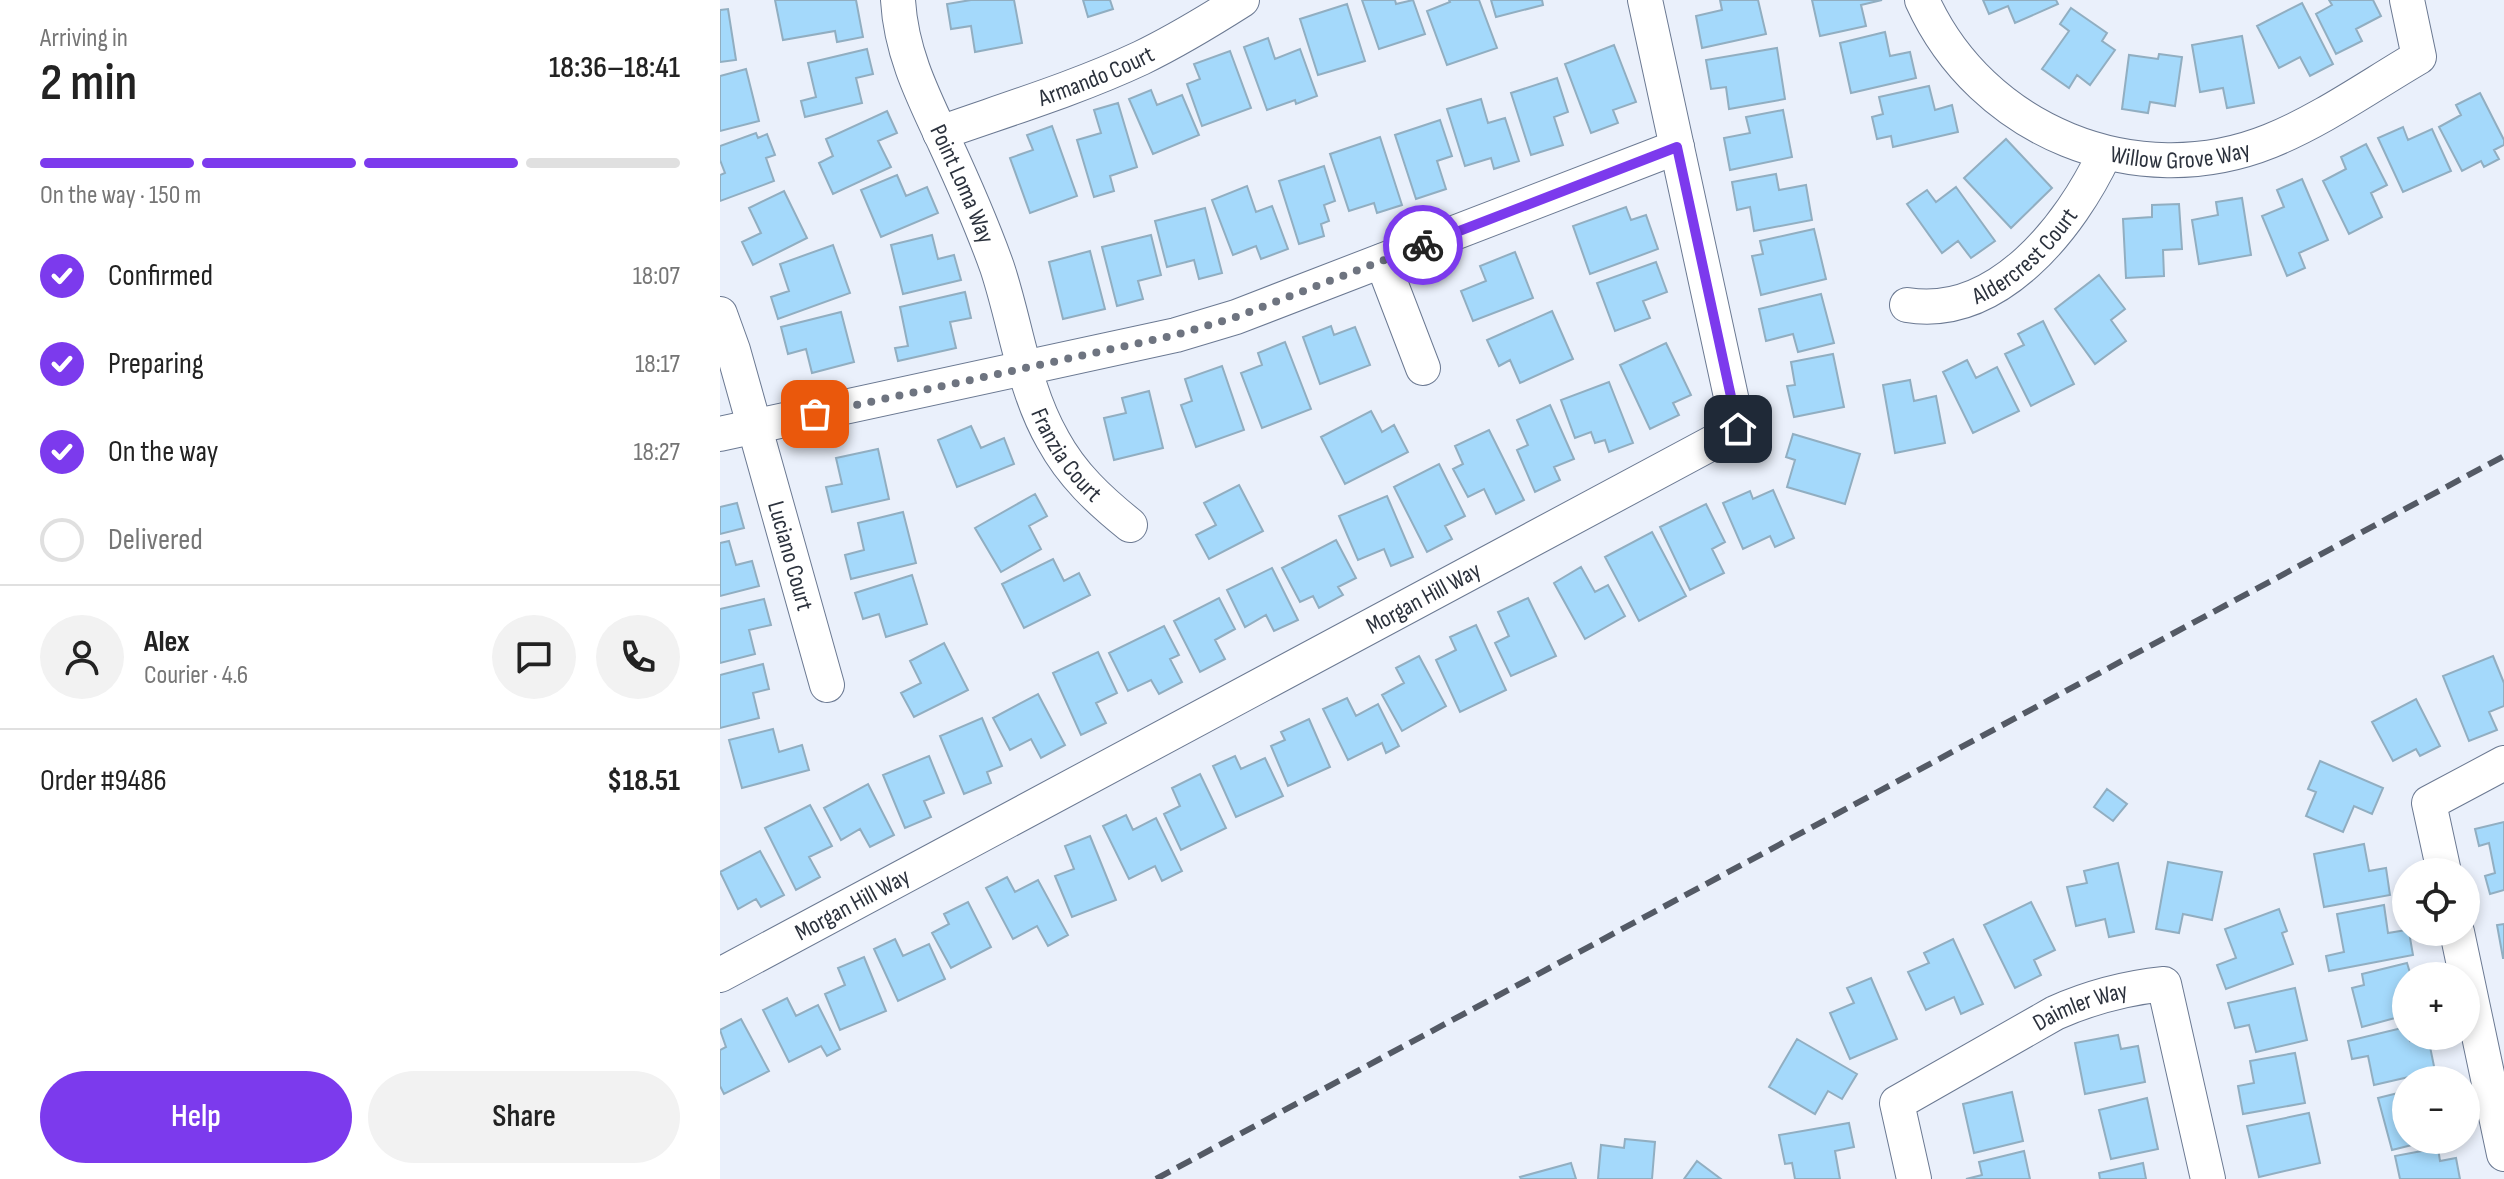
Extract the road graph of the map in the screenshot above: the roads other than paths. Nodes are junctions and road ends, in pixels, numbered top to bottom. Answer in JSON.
{"nodes":[{"id":1,"x":898,"y":0,"type":"edge"},
{"id":2,"x":1242,"y":0,"type":"edge"},
{"id":3,"x":1645,"y":0,"type":"edge"},
{"id":4,"x":1922,"y":0,"type":"edge"},
{"id":5,"x":2407,"y":0,"type":"edge"},
{"id":6,"x":940,"y":133,"type":"junction"},
{"id":7,"x":1677,"y":147,"type":"junction"},
{"id":8,"x":2105,"y":153,"type":"junction"},
{"id":9,"x":1382,"y":261,"type":"junction"},
{"id":10,"x":1907,"y":305,"type":"dead end"},
{"id":11,"x":720,"y":314,"type":"edge"},
{"id":12,"x":1026,"y":368,"type":"junction"},
{"id":13,"x":1423,"y":368,"type":"dead end"},
{"id":14,"x":755,"y":427,"type":"junction"},
{"id":15,"x":720,"y":434,"type":"edge"},
{"id":16,"x":1130,"y":525,"type":"dead end"},
{"id":17,"x":827,"y":685,"type":"dead end"},
{"id":18,"x":2504,"y":763,"type":"edge"},
{"id":19,"x":2441,"y":858,"type":"edge"},
{"id":20,"x":2460,"y":946,"type":"edge"},
{"id":21,"x":720,"y":975,"type":"edge"},
{"id":22,"x":2504,"y":1154,"type":"edge"},
{"id":23,"x":1914,"y":1179,"type":"edge"},
{"id":24,"x":2208,"y":1179,"type":"edge"}],
"edges":[{"from":1,"to":6,"type":"street","name":"Point Loma Way"},
{"from":2,"to":6,"type":"street","name":"Armando Court"},
{"from":3,"to":7,"type":"street","name":"Morgan Hill Way"},
{"from":4,"to":8,"type":"street","name":"Willow Grove Way"},
{"from":5,"to":8,"type":"street","name":"Willow Grove Way"},
{"from":6,"to":12,"type":"street","name":"Point Loma Way"},
{"from":7,"to":9,"type":"street"},
{"from":7,"to":21,"type":"street","name":"Morgan Hill Way"},
{"from":8,"to":10,"type":"street","name":"Aldercrest Court"},
{"from":9,"to":12,"type":"street"},
{"from":9,"to":13,"type":"street"},
{"from":11,"to":14,"type":"street","name":"Luciano Court"},
{"from":12,"to":14,"type":"street"},
{"from":12,"to":16,"type":"street","name":"Franzia Court"},
{"from":14,"to":15,"type":"street"},
{"from":14,"to":17,"type":"street","name":"Luciano Court"},
{"from":18,"to":19,"type":"street"},
{"from":20,"to":22,"type":"street"},
{"from":23,"to":24,"type":"street","name":"Daimler Way"}]}
